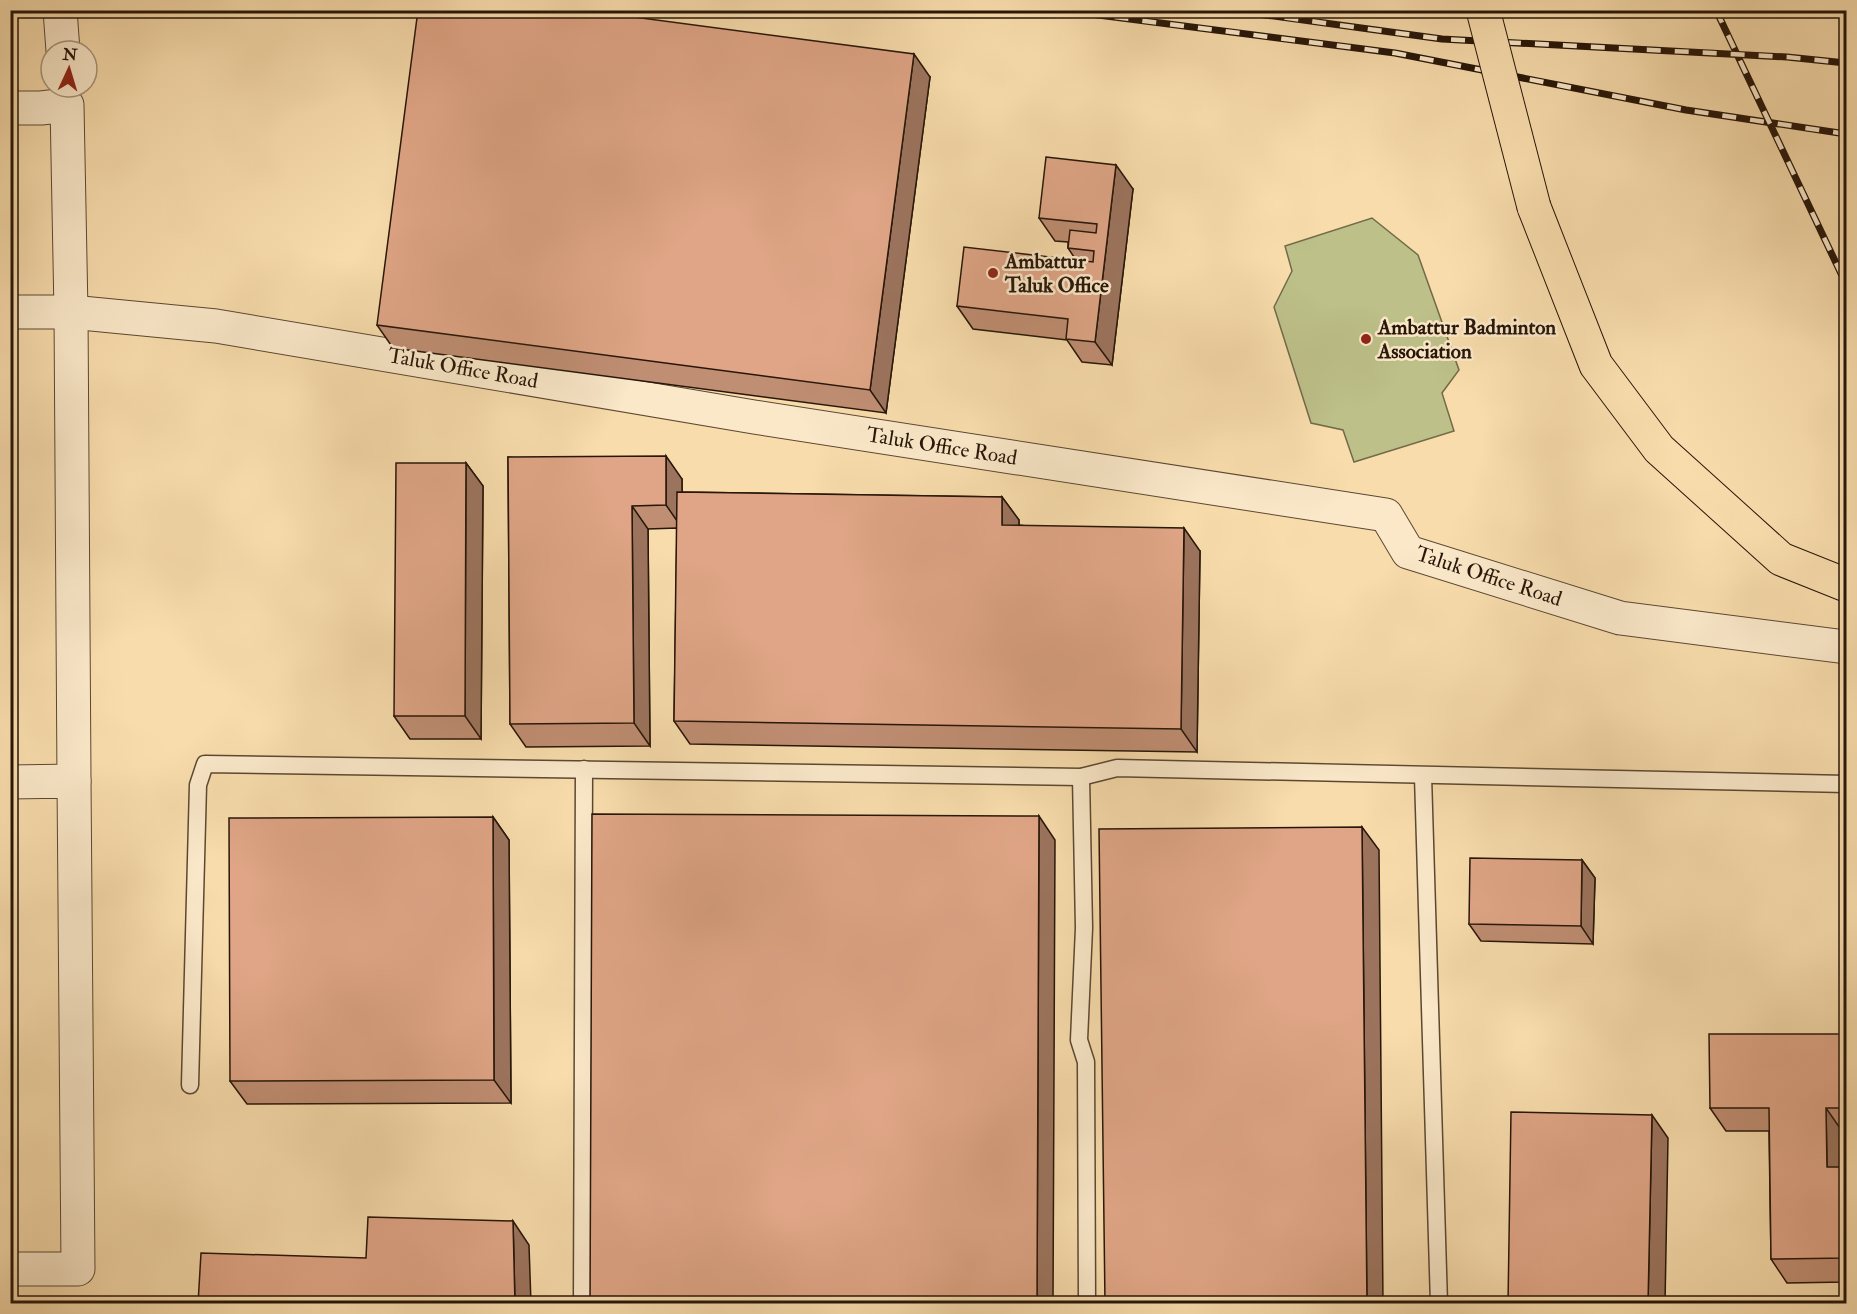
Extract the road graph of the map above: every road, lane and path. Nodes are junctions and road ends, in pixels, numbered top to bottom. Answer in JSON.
{"nodes":[{"id":1,"x":60,"y":10,"type":"edge"},
{"id":2,"x":1483,"y":10,"type":"edge"},
{"id":3,"x":62,"y":39,"type":"edge"},
{"id":4,"x":60,"y":99,"type":"edge"},
{"id":5,"x":66,"y":99,"type":"edge"},
{"id":6,"x":10,"y":108,"type":"edge"},
{"id":7,"x":10,"y":312,"type":"edge"},
{"id":8,"x":71,"y":312,"type":"junction"},
{"id":9,"x":1846,"y":585,"type":"edge"},
{"id":10,"x":1846,"y":647,"type":"edge"},
{"id":11,"x":584,"y":769,"type":"junction"},
{"id":12,"x":1423,"y":776,"type":"junction"},
{"id":13,"x":1081,"y":777,"type":"junction"},
{"id":14,"x":74,"y":781,"type":"junction"},
{"id":15,"x":10,"y":782,"type":"edge"},
{"id":16,"x":1846,"y":784,"type":"edge"},
{"id":17,"x":190,"y":1085,"type":"dead end"},
{"id":18,"x":10,"y":1269,"type":"edge"},
{"id":19,"x":582,"y":1304,"type":"edge"},
{"id":20,"x":1087,"y":1304,"type":"edge"},
{"id":21,"x":1439,"y":1304,"type":"edge"}],
"edges":[{"from":1,"to":3,"type":"street"},
{"from":2,"to":9,"type":"highway","bridge":true},
{"from":4,"to":6,"type":"street"},
{"from":5,"to":8,"type":"street"},
{"from":7,"to":8,"type":"street","name":"Taluk Office Road"},
{"from":8,"to":10,"type":"street","name":"Taluk Office Road"},
{"from":8,"to":14,"type":"street"},
{"from":11,"to":13,"type":"lane"},
{"from":11,"to":17,"type":"lane"},
{"from":11,"to":19,"type":"lane"},
{"from":12,"to":13,"type":"lane"},
{"from":12,"to":16,"type":"lane"},
{"from":12,"to":21,"type":"lane"},
{"from":13,"to":20,"type":"lane"},
{"from":14,"to":15,"type":"street"},
{"from":14,"to":18,"type":"street"}]}
